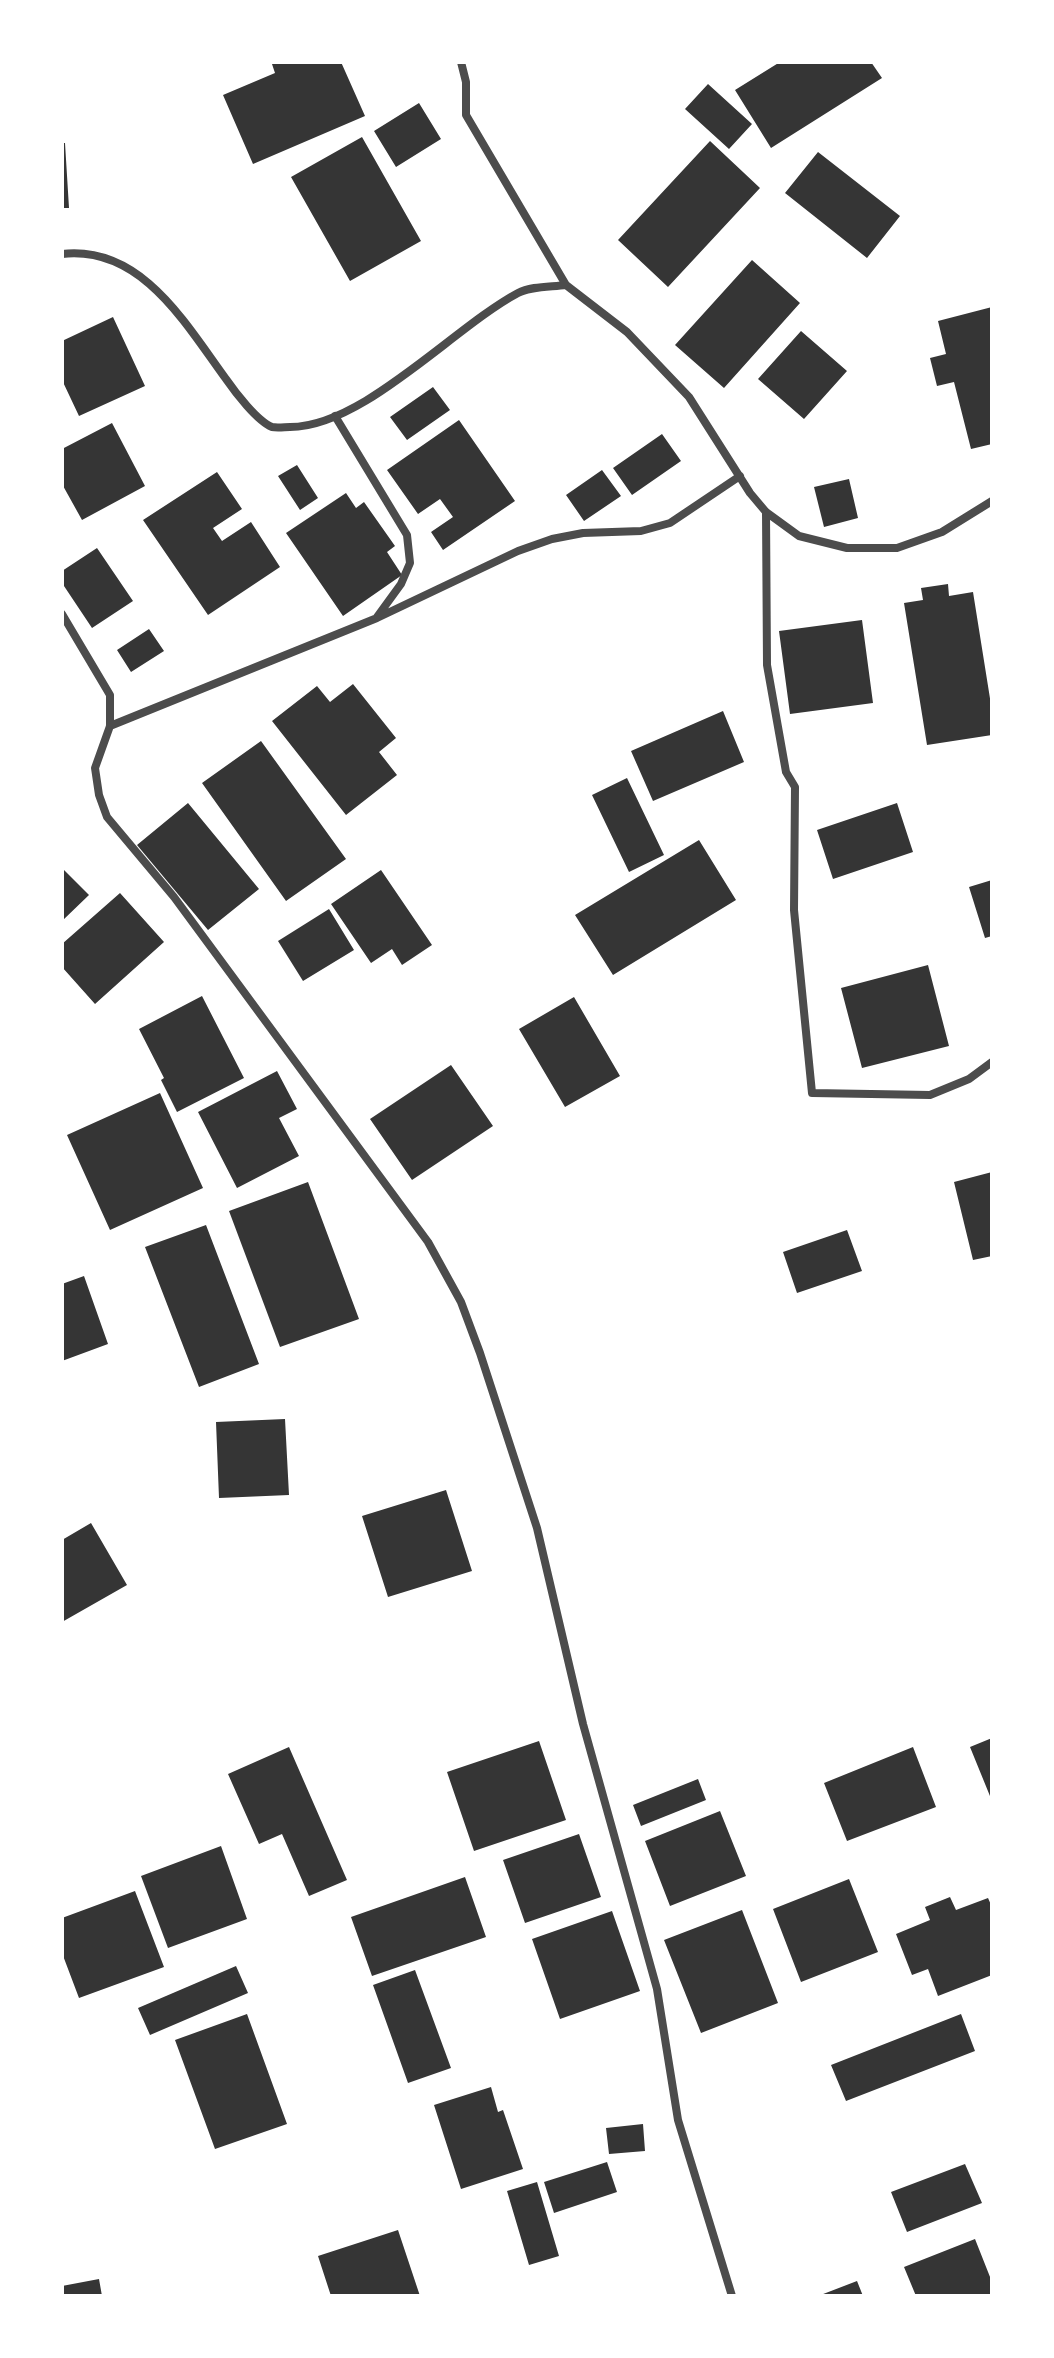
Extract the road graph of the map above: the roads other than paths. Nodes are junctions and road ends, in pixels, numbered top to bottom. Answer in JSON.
{"nodes":[{"id":1,"x":461,"y":62,"type":"edge"},
{"id":2,"x":62,"y":254,"type":"edge"},
{"id":3,"x":566,"y":285,"type":"junction"},
{"id":4,"x":335,"y":416,"type":"junction"},
{"id":5,"x":740,"y":476,"type":"junction"},
{"id":6,"x":992,"y":501,"type":"edge"},
{"id":7,"x":766,"y":512,"type":"junction"},
{"id":8,"x":62,"y":614,"type":"edge"},
{"id":9,"x":377,"y":618,"type":"junction"},
{"id":10,"x":110,"y":726,"type":"junction"},
{"id":11,"x":992,"y":1062,"type":"edge"},
{"id":12,"x":732,"y":2296,"type":"edge"}],
"edges":[{"from":1,"to":3,"type":"street"},
{"from":2,"to":4,"type":"street"},
{"from":3,"to":4,"type":"street"},
{"from":3,"to":5,"type":"street"},
{"from":4,"to":9,"type":"street"},
{"from":5,"to":7,"type":"street"},
{"from":5,"to":9,"type":"street"},
{"from":6,"to":7,"type":"street"},
{"from":7,"to":11,"type":"street"},
{"from":8,"to":10,"type":"street"},
{"from":9,"to":10,"type":"street"},
{"from":10,"to":12,"type":"street"}]}
